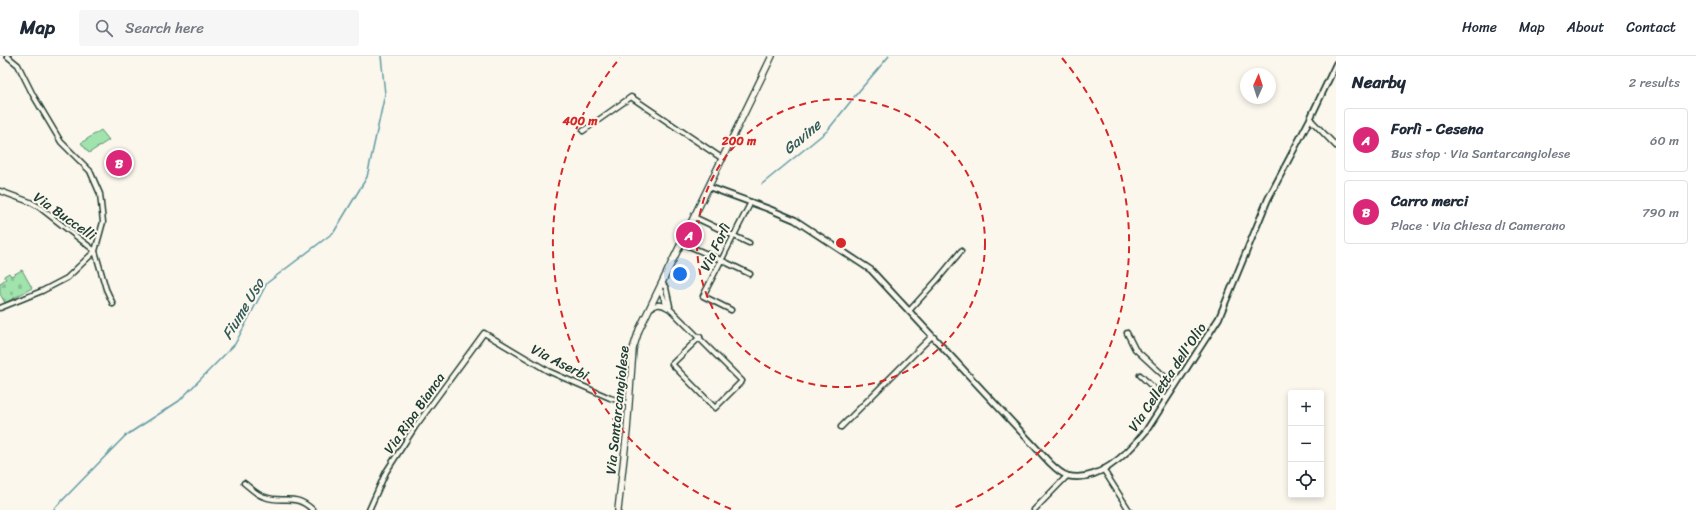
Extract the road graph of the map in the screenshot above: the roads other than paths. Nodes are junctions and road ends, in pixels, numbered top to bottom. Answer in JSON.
{"nodes":[{"id":1,"x":6,"y":56,"type":"edge"},
{"id":2,"x":772,"y":56,"type":"edge"},
{"id":3,"x":1336,"y":64,"type":"edge"},
{"id":4,"x":1310,"y":119,"type":"junction"},
{"id":5,"x":583,"y":131,"type":"dead end"},
{"id":6,"x":1336,"y":146,"type":"edge"},
{"id":7,"x":722,"y":159,"type":"junction"},
{"id":8,"x":709,"y":187,"type":"junction"},
{"id":9,"x":0,"y":191,"type":"edge"},
{"id":10,"x":751,"y":202,"type":"junction"},
{"id":11,"x":694,"y":217,"type":"junction"},
{"id":12,"x":733,"y":235,"type":"junction"},
{"id":13,"x":682,"y":243,"type":"junction"},
{"id":14,"x":749,"y":243,"type":"dead end"},
{"id":15,"x":95,"y":251,"type":"junction"},
{"id":16,"x":961,"y":251,"type":"dead end"},
{"id":17,"x":721,"y":260,"type":"junction"},
{"id":18,"x":750,"y":274,"type":"dead end"},
{"id":19,"x":661,"y":286,"type":"junction"},
{"id":20,"x":113,"y":304,"type":"dead end"},
{"id":21,"x":0,"y":308,"type":"edge"},
{"id":22,"x":648,"y":309,"type":"junction"},
{"id":23,"x":670,"y":309,"type":"junction"},
{"id":24,"x":731,"y":310,"type":"dead end"},
{"id":25,"x":909,"y":311,"type":"junction"},
{"id":26,"x":484,"y":332,"type":"joint"},
{"id":27,"x":1127,"y":334,"type":"dead end"},
{"id":28,"x":932,"y":336,"type":"junction"},
{"id":29,"x":700,"y":337,"type":"junction"},
{"id":30,"x":1140,"y":375,"type":"dead end"},
{"id":31,"x":1175,"y":386,"type":"junction"},
{"id":32,"x":1166,"y":400,"type":"junction"},
{"id":33,"x":630,"y":404,"type":"junction"},
{"id":34,"x":841,"y":427,"type":"dead end"},
{"id":35,"x":1103,"y":469,"type":"junction"},
{"id":36,"x":1067,"y":476,"type":"junction"},
{"id":37,"x":244,"y":483,"type":"dead end"},
{"id":38,"x":313,"y":510,"type":"edge"},
{"id":39,"x":370,"y":510,"type":"edge"},
{"id":40,"x":618,"y":510,"type":"edge"},
{"id":41,"x":1034,"y":510,"type":"edge"},
{"id":42,"x":1129,"y":510,"type":"edge"}],
"edges":[{"from":1,"to":15,"type":"street"},
{"from":2,"to":7,"type":"main road","name":"Via Santarcangiolese"},
{"from":3,"to":4,"type":"street","name":"Via Celletta dell'Olio"},
{"from":4,"to":6,"type":"street"},
{"from":4,"to":31,"type":"street","name":"Via Celletta dell'Olio"},
{"from":5,"to":7,"type":"street"},
{"from":7,"to":8,"type":"main road","name":"Via Santarcangiolese"},
{"from":8,"to":10,"type":"street"},
{"from":8,"to":11,"type":"main road","name":"Via Santarcangiolese"},
{"from":9,"to":15,"type":"street","name":"Via Buccelli"},
{"from":10,"to":12,"type":"street","name":"Via Forlì"},
{"from":10,"to":25,"type":"street"},
{"from":11,"to":12,"type":"street"},
{"from":11,"to":13,"type":"main road","name":"Via Santarcangiolese"},
{"from":12,"to":14,"type":"street"},
{"from":12,"to":17,"type":"street","name":"Via Forlì"},
{"from":13,"to":17,"type":"street"},
{"from":13,"to":19,"type":"main road","name":"Via Santarcangiolese"},
{"from":15,"to":20,"type":"street"},
{"from":15,"to":21,"type":"street"},
{"from":16,"to":25,"type":"street"},
{"from":17,"to":18,"type":"street"},
{"from":17,"to":24,"type":"street","name":"Via Forlì"},
{"from":19,"to":22,"type":"main road","name":"Via Santarcangiolese"},
{"from":19,"to":23,"type":"street"},
{"from":22,"to":23,"type":"street"},
{"from":22,"to":33,"type":"main road","name":"Via Santarcangiolese"},
{"from":23,"to":29,"type":"street"},
{"from":25,"to":28,"type":"street"},
{"from":26,"to":33,"type":"street","name":"Via Aserbi"},
{"from":26,"to":39,"type":"street","name":"Via Ripa Bianca"},
{"from":27,"to":31,"type":"street"},
{"from":28,"to":34,"type":"street"},
{"from":28,"to":36,"type":"street"},
{"from":29,"to":29,"type":"street"},
{"from":30,"to":32,"type":"street"},
{"from":31,"to":32,"type":"street","name":"Via Celletta dell'Olio"},
{"from":32,"to":35,"type":"street","name":"Via Celletta dell'Olio"},
{"from":33,"to":40,"type":"main road","name":"Via Santarcangiolese"},
{"from":35,"to":36,"type":"street","name":"Via Celletta dell'Olio"},
{"from":35,"to":42,"type":"street"},
{"from":36,"to":41,"type":"street"},
{"from":37,"to":38,"type":"street"}]}
